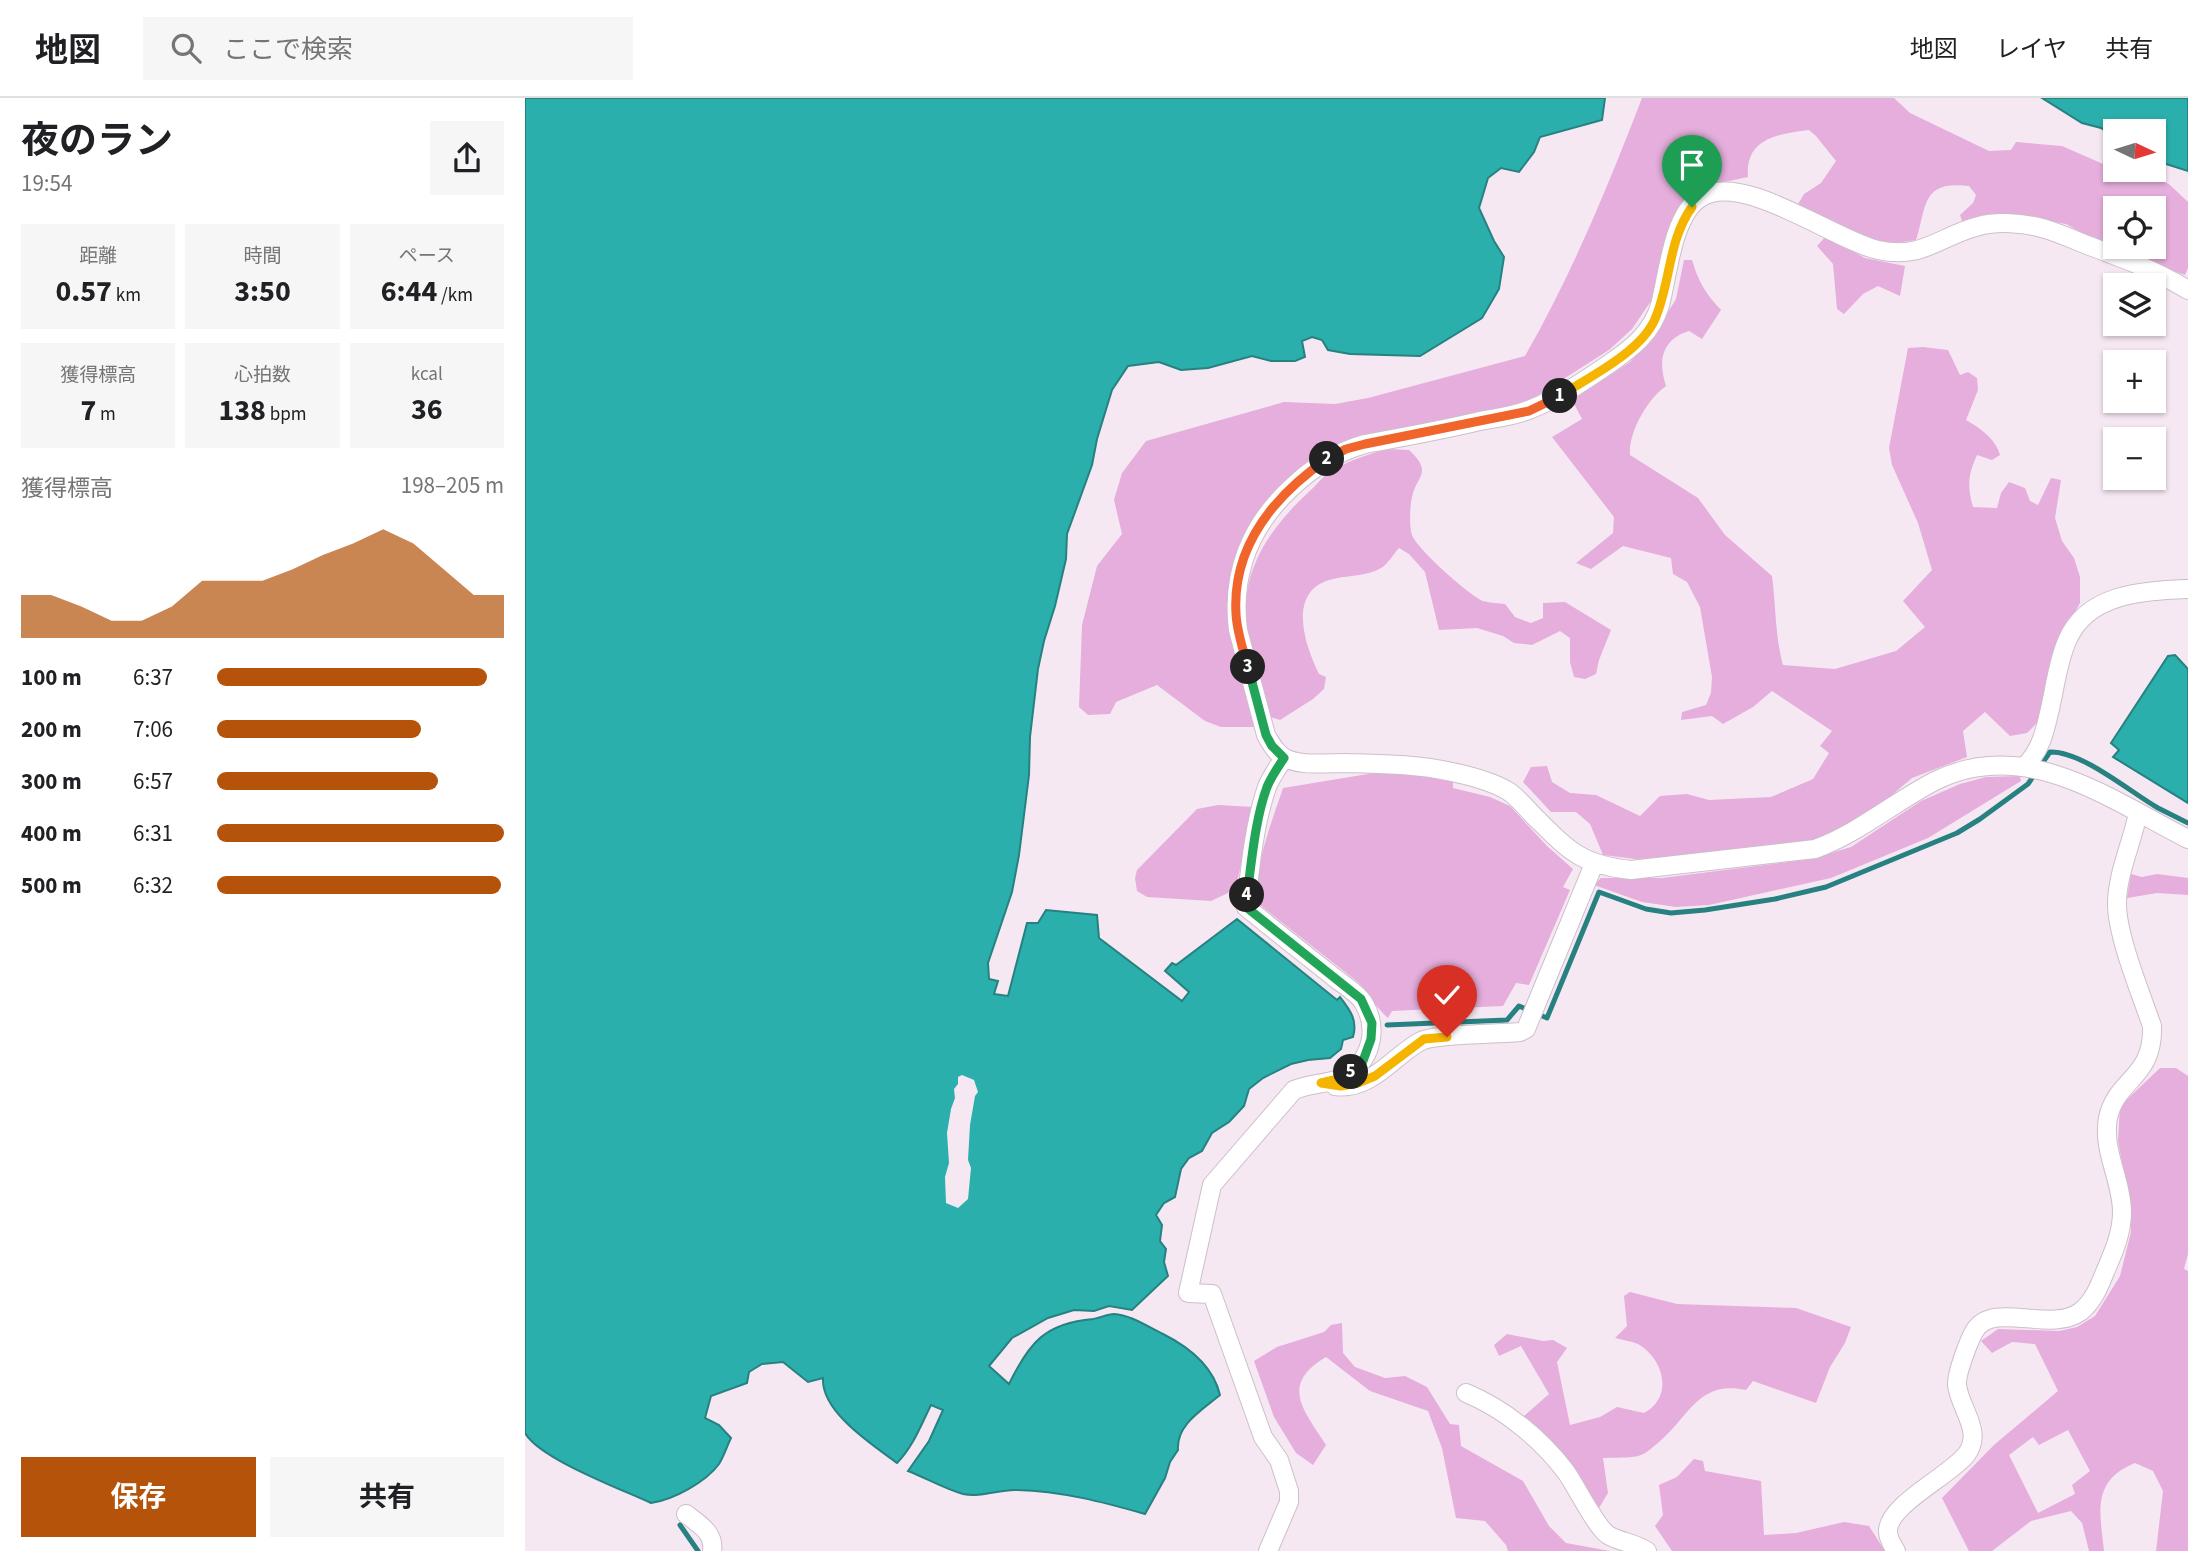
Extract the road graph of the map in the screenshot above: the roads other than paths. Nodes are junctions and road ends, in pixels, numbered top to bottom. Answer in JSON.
{"nodes":[{"id":1,"x":2188,"y":290,"type":"edge"},
{"id":2,"x":2188,"y":589,"type":"edge"},
{"id":3,"x":1284,"y":758,"type":"junction"},
{"id":4,"x":2034,"y":768,"type":"junction"},
{"id":5,"x":2138,"y":813,"type":"junction"},
{"id":6,"x":2188,"y":839,"type":"edge"},
{"id":7,"x":1594,"y":864,"type":"junction"},
{"id":8,"x":1321,"y":1083,"type":"junction"},
{"id":9,"x":1466,"y":1393,"type":"dead end"},
{"id":10,"x":686,"y":1514,"type":"dead end"},
{"id":11,"x":712,"y":1551,"type":"edge"},
{"id":12,"x":1268,"y":1551,"type":"edge"},
{"id":13,"x":1647,"y":1551,"type":"edge"},
{"id":14,"x":1895,"y":1551,"type":"edge"}],
"edges":[{"from":1,"to":3,"type":"street"},
{"from":2,"to":4,"type":"street"},
{"from":3,"to":7,"type":"street"},
{"from":3,"to":8,"type":"street"},
{"from":4,"to":5,"type":"street"},
{"from":4,"to":7,"type":"street"},
{"from":5,"to":6,"type":"street"},
{"from":5,"to":14,"type":"street"},
{"from":7,"to":8,"type":"street"},
{"from":8,"to":12,"type":"street"},
{"from":9,"to":13,"type":"street"},
{"from":10,"to":11,"type":"street"}]}
